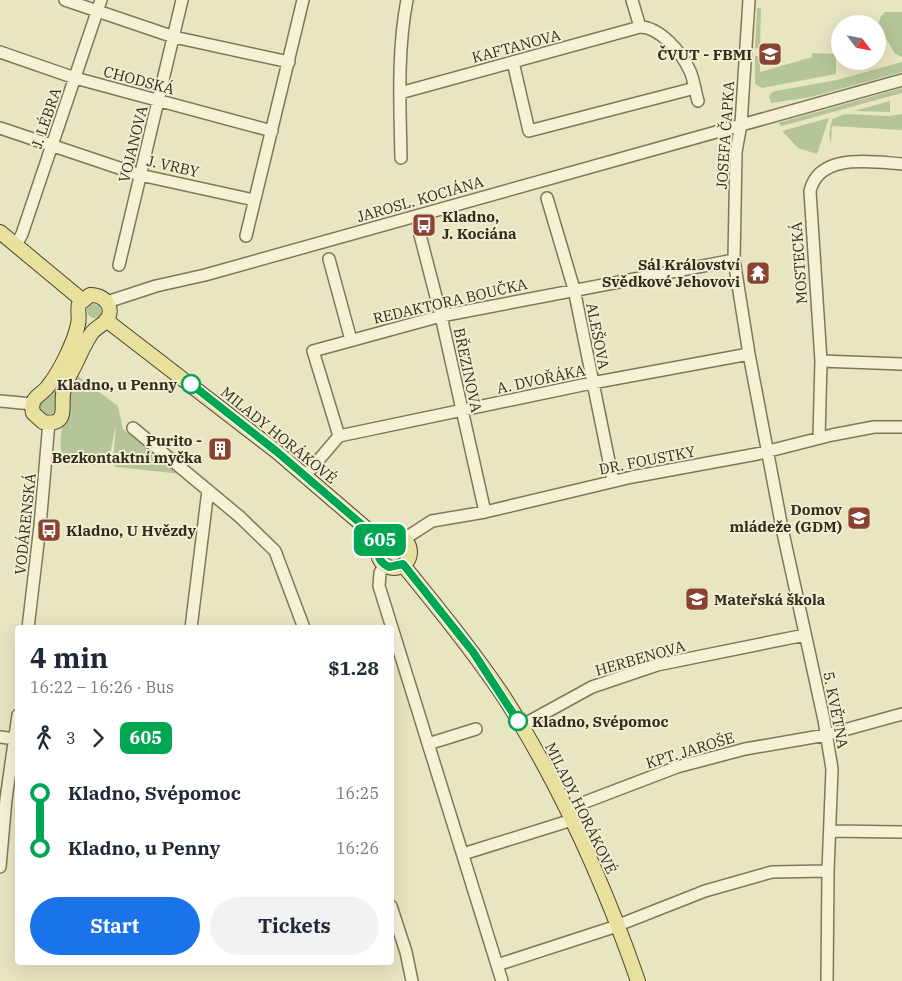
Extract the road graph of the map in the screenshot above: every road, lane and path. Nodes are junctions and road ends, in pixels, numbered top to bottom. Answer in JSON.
{"nodes":[{"id":1,"x":65,"y":0,"type":"edge"},
{"id":2,"x":182,"y":0,"type":"edge"},
{"id":3,"x":303,"y":0,"type":"edge"},
{"id":4,"x":407,"y":0,"type":"edge"},
{"id":5,"x":632,"y":0,"type":"edge"},
{"id":6,"x":748,"y":0,"type":"edge"},
{"id":7,"x":99,"y":6,"type":"edge"},
{"id":8,"x":640,"y":27,"type":"junction"},
{"id":9,"x":174,"y":36,"type":"junction"},
{"id":10,"x":0,"y":52,"type":"edge"},
{"id":11,"x":289,"y":62,"type":"junction"},
{"id":12,"x":513,"y":62,"type":"junction"},
{"id":13,"x":75,"y":78,"type":"junction"},
{"id":14,"x":902,"y":80,"type":"edge"},
{"id":15,"x":695,"y":88,"type":"junction"},
{"id":16,"x":400,"y":93,"type":"junction"},
{"id":17,"x":158,"y":100,"type":"junction"},
{"id":18,"x":698,"y":101,"type":"dead end"},
{"id":19,"x":741,"y":124,"type":"junction"},
{"id":20,"x":0,"y":128,"type":"edge"},
{"id":21,"x":272,"y":131,"type":"junction"},
{"id":22,"x":52,"y":145,"type":"junction"},
{"id":23,"x":401,"y":158,"type":"dead end"},
{"id":24,"x":902,"y":164,"type":"edge"},
{"id":25,"x":140,"y":175,"type":"junction"},
{"id":26,"x":547,"y":198,"type":"dead end"},
{"id":27,"x":254,"y":200,"type":"junction"},
{"id":28,"x":0,"y":232,"type":"edge"},
{"id":29,"x":420,"y":235,"type":"dead end"},
{"id":30,"x":246,"y":236,"type":"dead end"},
{"id":31,"x":16,"y":245,"type":"junction"},
{"id":32,"x":329,"y":259,"type":"dead end"},
{"id":33,"x":734,"y":260,"type":"junction"},
{"id":34,"x":119,"y":265,"type":"dead end"},
{"id":35,"x":574,"y":289,"type":"junction"},
{"id":36,"x":82,"y":300,"type":"junction"},
{"id":37,"x":107,"y":302,"type":"junction"},
{"id":38,"x":441,"y":316,"type":"junction"},
{"id":39,"x":106,"y":320,"type":"junction"},
{"id":40,"x":351,"y":340,"type":"junction"},
{"id":41,"x":749,"y":354,"type":"junction"},
{"id":42,"x":821,"y":361,"type":"junction"},
{"id":43,"x":902,"y":364,"type":"edge"},
{"id":44,"x":592,"y":383,"type":"junction"},
{"id":45,"x":0,"y":401,"type":"edge"},
{"id":46,"x":32,"y":404,"type":"junction"},
{"id":47,"x":461,"y":410,"type":"junction"},
{"id":48,"x":49,"y":422,"type":"junction"},
{"id":49,"x":902,"y":427,"type":"edge"},
{"id":50,"x":133,"y":428,"type":"dead end"},
{"id":51,"x":339,"y":436,"type":"junction"},
{"id":52,"x":819,"y":438,"type":"junction"},
{"id":53,"x":768,"y":450,"type":"junction"},
{"id":54,"x":305,"y":476,"type":"junction"},
{"id":55,"x":613,"y":482,"type":"junction"},
{"id":56,"x":208,"y":490,"type":"junction"},
{"id":57,"x":485,"y":512,"type":"junction"},
{"id":58,"x":404,"y":539,"type":"junction"},
{"id":59,"x":381,"y":541,"type":"junction"},
{"id":60,"x":403,"y":564,"type":"junction"},
{"id":61,"x":384,"y":565,"type":"junction"},
{"id":62,"x":28,"y":625,"type":"edge"},
{"id":63,"x":191,"y":625,"type":"edge"},
{"id":64,"x":303,"y":625,"type":"edge"},
{"id":65,"x":391,"y":625,"type":"edge"},
{"id":66,"x":394,"y":634,"type":"edge"},
{"id":67,"x":805,"y":635,"type":"junction"},
{"id":68,"x":902,"y":714,"type":"edge"},
{"id":69,"x":521,"y":726,"type":"junction"},
{"id":70,"x":476,"y":729,"type":"dead end"},
{"id":71,"x":826,"y":735,"type":"junction"},
{"id":72,"x":0,"y":737,"type":"edge"},
{"id":73,"x":15,"y":739,"type":"joint"},
{"id":74,"x":428,"y":744,"type":"junction"},
{"id":75,"x":569,"y":814,"type":"junction"},
{"id":76,"x":830,"y":831,"type":"junction"},
{"id":77,"x":902,"y":832,"type":"edge"},
{"id":78,"x":463,"y":854,"type":"junction"},
{"id":79,"x":0,"y":867,"type":"edge"},
{"id":80,"x":828,"y":871,"type":"junction"},
{"id":81,"x":394,"y":915,"type":"edge"},
{"id":82,"x":619,"y":924,"type":"junction"},
{"id":83,"x":497,"y":965,"type":"junction"},
{"id":84,"x":412,"y":981,"type":"edge"},
{"id":85,"x":502,"y":981,"type":"edge"},
{"id":86,"x":638,"y":981,"type":"edge"},
{"id":87,"x":828,"y":981,"type":"edge"}],
"edges":[{"from":1,"to":7,"type":"street"},
{"from":2,"to":9,"type":"street","name":"VOJANOVA"},
{"from":3,"to":11,"type":"street"},
{"from":4,"to":16,"type":"street"},
{"from":5,"to":8,"type":"street"},
{"from":6,"to":19,"type":"street","name":"JOSEFA ČAPKA"},
{"from":7,"to":9,"type":"street"},
{"from":7,"to":13,"type":"street","name":"J. LÉBRA"},
{"from":8,"to":12,"type":"street","name":"KAFTANOVA"},
{"from":8,"to":15,"type":"street"},
{"from":9,"to":11,"type":"street"},
{"from":9,"to":17,"type":"street","name":"VOJANOVA"},
{"from":10,"to":13,"type":"street","name":"CHODSKÁ"},
{"from":11,"to":21,"type":"street"},
{"from":12,"to":15,"type":"street"},
{"from":12,"to":16,"type":"street","name":"KAFTANOVA"},
{"from":13,"to":17,"type":"street","name":"CHODSKÁ"},
{"from":13,"to":22,"type":"street","name":"J. LÉBRA"},
{"from":14,"to":19,"type":"street","name":"JAROSL. KOCIÁNA"},
{"from":15,"to":18,"type":"street"},
{"from":16,"to":23,"type":"street"},
{"from":17,"to":21,"type":"street","name":"CHODSKÁ"},
{"from":17,"to":25,"type":"street","name":"VOJANOVA"},
{"from":19,"to":33,"type":"street","name":"JOSEFA ČAPKA"},
{"from":19,"to":37,"type":"street","name":"JAROSL. KOCIÁNA"},
{"from":20,"to":22,"type":"street","name":"J. VRBY"},
{"from":21,"to":27,"type":"street"},
{"from":22,"to":25,"type":"street","name":"J. VRBY"},
{"from":22,"to":31,"type":"street","name":"J. LÉBRA"},
{"from":24,"to":42,"type":"street","name":"MOSTECKÁ"},
{"from":25,"to":27,"type":"street","name":"J. VRBY"},
{"from":25,"to":34,"type":"street","name":"VOJANOVA"},
{"from":26,"to":35,"type":"street","name":"ALEŠOVA"},
{"from":27,"to":30,"type":"street"},
{"from":28,"to":31,"type":"main road"},
{"from":29,"to":38,"type":"street","name":"BŘEZINOVA"},
{"from":31,"to":36,"type":"main road"},
{"from":32,"to":40,"type":"street"},
{"from":33,"to":35,"type":"street","name":"REDAKTORA BOUČKA"},
{"from":33,"to":41,"type":"street","name":"JOSEFA ČAPKA"},
{"from":35,"to":38,"type":"street","name":"REDAKTORA BOUČKA"},
{"from":35,"to":44,"type":"street","name":"ALEŠOVA"},
{"from":36,"to":37,"type":"main road"},
{"from":36,"to":46,"type":"main road"},
{"from":37,"to":39,"type":"main road"},
{"from":38,"to":40,"type":"street","name":"REDAKTORA BOUČKA"},
{"from":38,"to":47,"type":"street","name":"BŘEZINOVA"},
{"from":39,"to":48,"type":"main road"},
{"from":39,"to":54,"type":"main road","name":"MILADY HORÁKOVÉ"},
{"from":40,"to":51,"type":"street","name":"REDAKTORA BOUČKA"},
{"from":41,"to":44,"type":"street","name":"A. DVOŘÁKA"},
{"from":41,"to":53,"type":"street","name":"JOSEFA ČAPKA"},
{"from":42,"to":43,"type":"street"},
{"from":42,"to":52,"type":"street","name":"MOSTECKÁ"},
{"from":44,"to":47,"type":"street","name":"A. DVOŘÁKA"},
{"from":44,"to":55,"type":"street","name":"ALEŠOVA"},
{"from":45,"to":46,"type":"street"},
{"from":46,"to":48,"type":"main road"},
{"from":47,"to":51,"type":"street","name":"A. DVOŘÁKA"},
{"from":47,"to":57,"type":"street","name":"BŘEZINOVA"},
{"from":48,"to":62,"type":"street","name":"VODÁRENSKÁ"},
{"from":49,"to":52,"type":"street","name":"DR. FOUSTKY"},
{"from":50,"to":56,"type":"street"},
{"from":51,"to":54,"type":"street"},
{"from":52,"to":53,"type":"street","name":"DR. FOUSTKY"},
{"from":53,"to":55,"type":"street","name":"DR. FOUSTKY"},
{"from":53,"to":67,"type":"street","name":"5. KVĚTNA"},
{"from":54,"to":59,"type":"main road","name":"MILADY HORÁKOVÉ"},
{"from":55,"to":57,"type":"street","name":"DR. FOUSTKY"},
{"from":56,"to":63,"type":"street"},
{"from":56,"to":64,"type":"street"},
{"from":57,"to":58,"type":"street","name":"DR. FOUSTKY"},
{"from":58,"to":59,"type":"main road"},
{"from":58,"to":60,"type":"main road"},
{"from":59,"to":61,"type":"main road"},
{"from":60,"to":61,"type":"main road"},
{"from":60,"to":69,"type":"main road","name":"MILADY HORÁKOVÉ"},
{"from":61,"to":65,"type":"street"},
{"from":66,"to":74,"type":"street"},
{"from":67,"to":69,"type":"street","name":"HERBENOVA"},
{"from":67,"to":71,"type":"street","name":"5. KVĚTNA"},
{"from":68,"to":71,"type":"street","name":"KPT. JAROŠE"},
{"from":69,"to":75,"type":"main road","name":"MILADY HORÁKOVÉ"},
{"from":70,"to":74,"type":"street"},
{"from":71,"to":75,"type":"street","name":"KPT. JAROŠE"},
{"from":71,"to":76,"type":"street","name":"5. KVĚTNA"},
{"from":72,"to":73,"type":"street"},
{"from":73,"to":79,"type":"street"},
{"from":74,"to":78,"type":"street"},
{"from":75,"to":78,"type":"street","name":"KPT. JAROŠE"},
{"from":75,"to":82,"type":"main road","name":"MILADY HORÁKOVÉ"},
{"from":76,"to":77,"type":"street"},
{"from":76,"to":80,"type":"street","name":"5. KVĚTNA"},
{"from":78,"to":83,"type":"street"},
{"from":80,"to":82,"type":"street"},
{"from":80,"to":87,"type":"street","name":"5. KVĚTNA"},
{"from":81,"to":84,"type":"street"},
{"from":82,"to":83,"type":"street"},
{"from":82,"to":86,"type":"main road","name":"MILADY HORÁKOVÉ"},
{"from":83,"to":85,"type":"street"}]}
